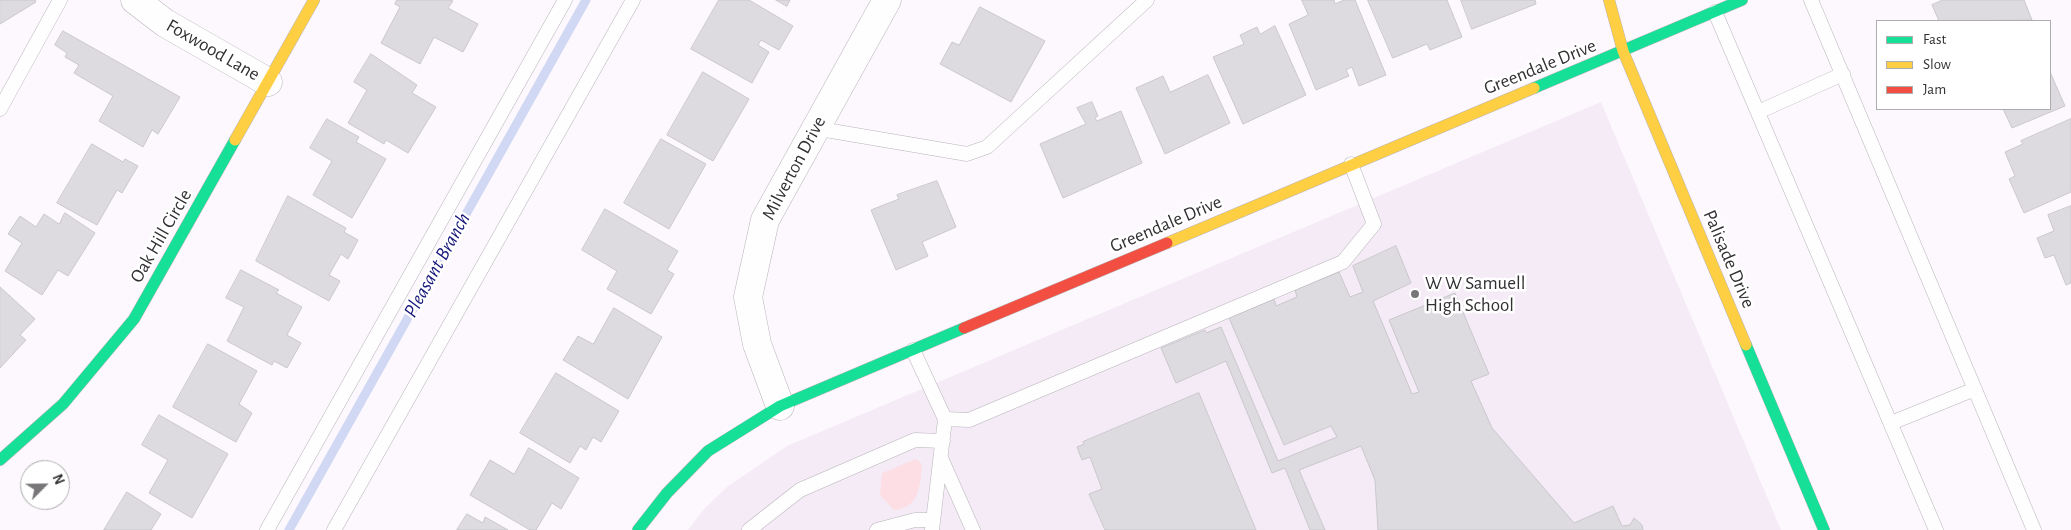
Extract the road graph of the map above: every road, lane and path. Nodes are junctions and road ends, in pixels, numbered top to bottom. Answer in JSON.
{"nodes":[{"id":1,"x":60,"y":0,"type":"edge"},
{"id":2,"x":135,"y":0,"type":"edge"},
{"id":3,"x":314,"y":0,"type":"edge"},
{"id":4,"x":565,"y":0,"type":"edge"},
{"id":5,"x":633,"y":0,"type":"edge"},
{"id":6,"x":886,"y":0,"type":"edge"},
{"id":7,"x":1147,"y":0,"type":"edge"},
{"id":8,"x":1609,"y":0,"type":"edge"},
{"id":9,"x":1742,"y":0,"type":"edge"},
{"id":10,"x":1811,"y":0,"type":"edge"},
{"id":11,"x":1715,"y":12,"type":"junction"},
{"id":12,"x":1623,"y":52,"type":"junction"},
{"id":13,"x":1843,"y":74,"type":"junction"},
{"id":14,"x":268,"y":82,"type":"junction"},
{"id":15,"x":0,"y":109,"type":"edge"},
{"id":16,"x":1758,"y":112,"type":"junction"},
{"id":17,"x":814,"y":128,"type":"junction"},
{"id":18,"x":1351,"y":164,"type":"junction"},
{"id":19,"x":914,"y":350,"type":"junction"},
{"id":20,"x":1975,"y":389,"type":"junction"},
{"id":21,"x":780,"y":406,"type":"junction"},
{"id":22,"x":945,"y":419,"type":"junction"},
{"id":23,"x":1891,"y":423,"type":"junction"},
{"id":24,"x":943,"y":441,"type":"junction"},
{"id":25,"x":941,"y":457,"type":"junction"},
{"id":26,"x":0,"y":460,"type":"edge"},
{"id":27,"x":932,"y":525,"type":"edge"},
{"id":28,"x":267,"y":530,"type":"edge"},
{"id":29,"x":334,"y":530,"type":"edge"},
{"id":30,"x":638,"y":530,"type":"edge"},
{"id":31,"x":749,"y":530,"type":"edge"},
{"id":32,"x":877,"y":530,"type":"edge"},
{"id":33,"x":973,"y":530,"type":"edge"},
{"id":34,"x":1824,"y":530,"type":"edge"},
{"id":35,"x":1936,"y":530,"type":"edge"},
{"id":36,"x":2034,"y":530,"type":"edge"}],
"edges":[{"from":1,"to":15,"type":"lane"},
{"from":2,"to":14,"type":"street","name":"Foxwood Lane"},
{"from":3,"to":14,"type":"street","name":"Oak Hill Circle"},
{"from":4,"to":28,"type":"lane"},
{"from":5,"to":29,"type":"lane"},
{"from":6,"to":17,"type":"street","name":"Milverton Drive"},
{"from":7,"to":17,"type":"lane"},
{"from":8,"to":12,"type":"street","name":"Palisade Drive"},
{"from":9,"to":11,"type":"street","name":"Greendale Drive"},
{"from":10,"to":13,"type":"lane"},
{"from":11,"to":12,"type":"street","name":"Greendale Drive"},
{"from":11,"to":16,"type":"lane"},
{"from":12,"to":18,"type":"street","name":"Greendale Drive"},
{"from":12,"to":34,"type":"street","name":"Palisade Drive"},
{"from":13,"to":16,"type":"lane"},
{"from":13,"to":20,"type":"lane"},
{"from":14,"to":26,"type":"street","name":"Oak Hill Circle"},
{"from":16,"to":23,"type":"lane"},
{"from":17,"to":21,"type":"street","name":"Milverton Drive"},
{"from":18,"to":19,"type":"street","name":"Greendale Drive"},
{"from":18,"to":22,"type":"lane"},
{"from":19,"to":21,"type":"street","name":"Greendale Drive"},
{"from":19,"to":22,"type":"lane"},
{"from":20,"to":23,"type":"lane"},
{"from":20,"to":36,"type":"lane"},
{"from":21,"to":30,"type":"street","name":"Greendale Drive"},
{"from":22,"to":24,"type":"lane"},
{"from":23,"to":35,"type":"lane"},
{"from":24,"to":25,"type":"lane"},
{"from":24,"to":31,"type":"lane"},
{"from":25,"to":27,"type":"lane"},
{"from":25,"to":33,"type":"lane"},
{"from":27,"to":32,"type":"lane"}]}
